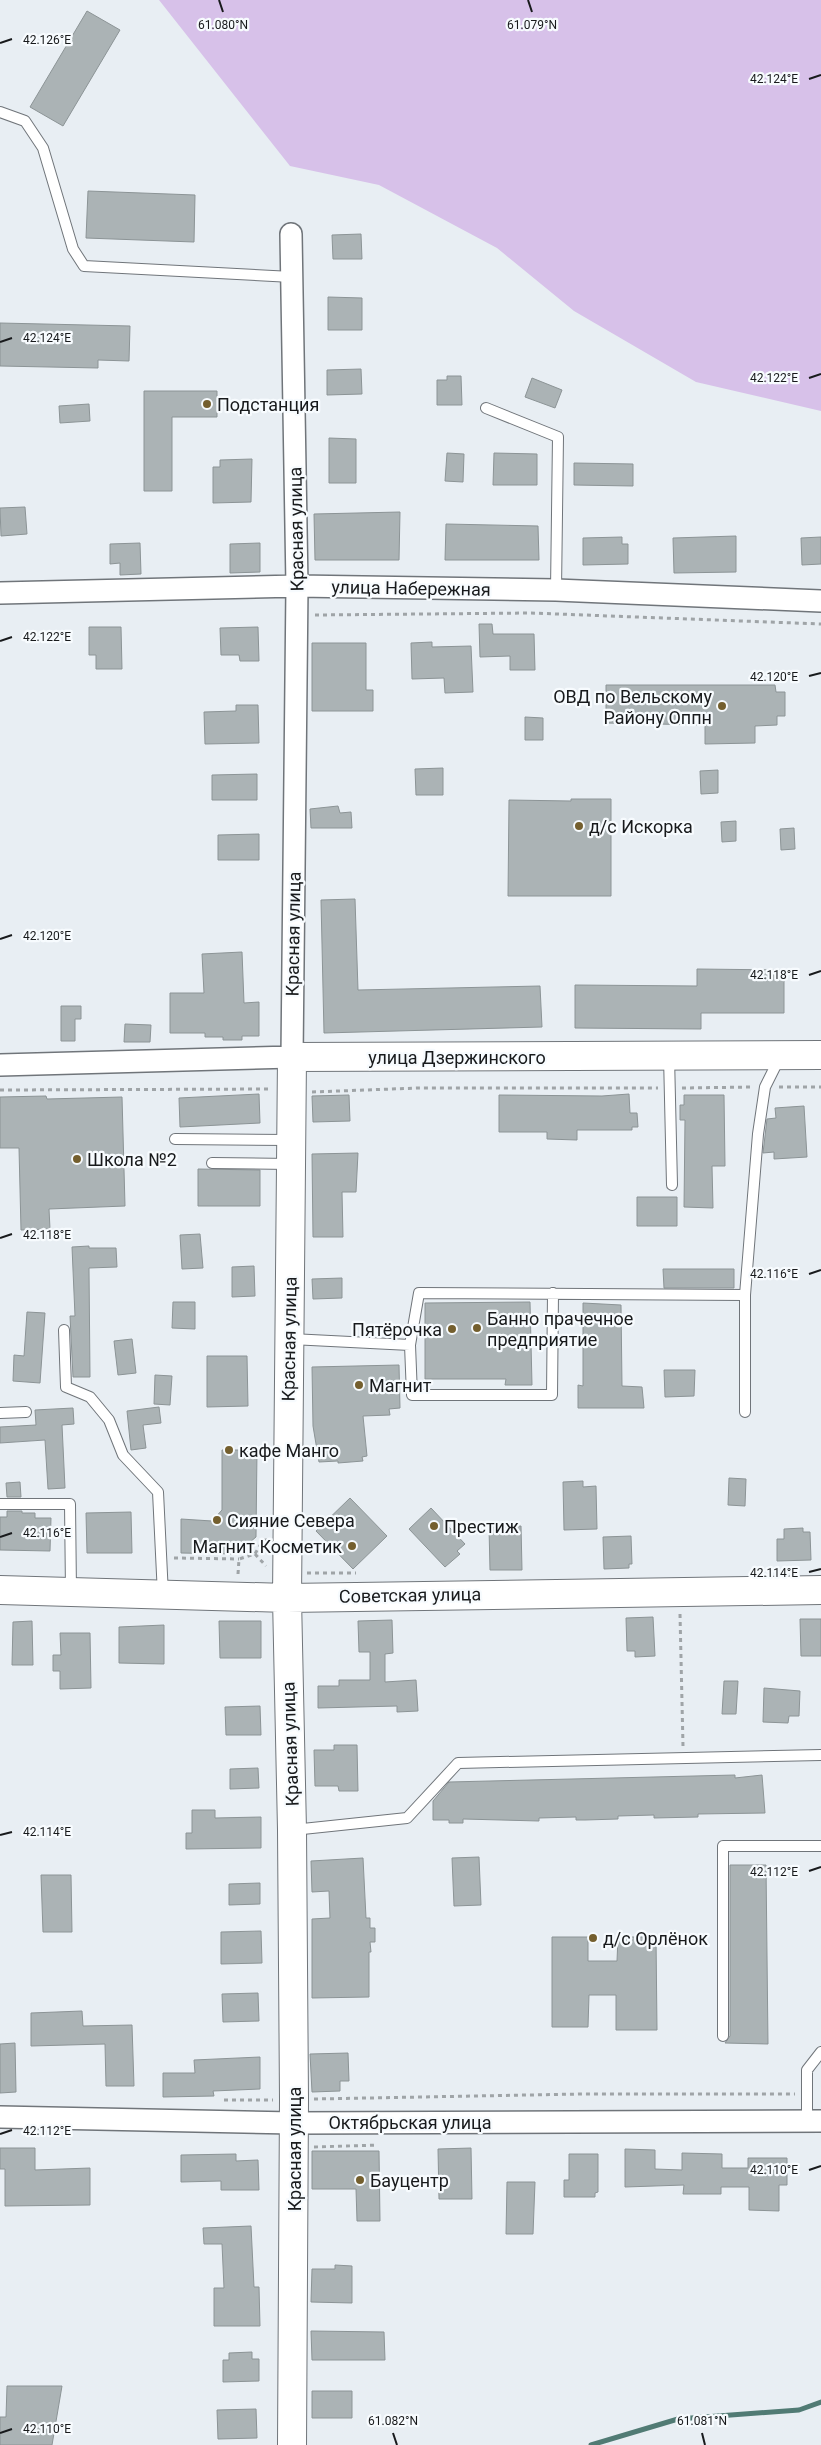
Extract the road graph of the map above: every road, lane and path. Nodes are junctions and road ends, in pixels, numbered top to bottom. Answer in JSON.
{"nodes":[{"id":1,"x":0,"y":112,"type":"edge"},
{"id":2,"x":291,"y":234,"type":"dead end"},
{"id":3,"x":292,"y":277,"type":"junction"},
{"id":4,"x":486,"y":408,"type":"dead end"},
{"id":5,"x":297,"y":586,"type":"junction"},
{"id":6,"x":556,"y":590,"type":"junction"},
{"id":7,"x":0,"y":592,"type":"edge"},
{"id":8,"x":821,"y":601,"type":"edge"},
{"id":9,"x":307,"y":615,"type":"dead end"},
{"id":10,"x":821,"y":624,"type":"edge"},
{"id":11,"x":781,"y":1055,"type":"junction"},
{"id":12,"x":821,"y":1055,"type":"edge"},
{"id":13,"x":669,"y":1056,"type":"junction"},
{"id":14,"x":302,"y":1057,"type":"junction"},
{"id":15,"x":0,"y":1065,"type":"edge"},
{"id":16,"x":765,"y":1087,"type":"junction"},
{"id":17,"x":821,"y":1087,"type":"edge"},
{"id":18,"x":671,"y":1088,"type":"junction"},
{"id":19,"x":0,"y":1090,"type":"edge"},
{"id":20,"x":304,"y":1095,"type":"junction"},
{"id":21,"x":175,"y":1139,"type":"dead end"},
{"id":22,"x":291,"y":1152,"type":"junction"},
{"id":23,"x":212,"y":1164,"type":"dead end"},
{"id":24,"x":672,"y":1185,"type":"dead end"},
{"id":25,"x":554,"y":1293,"type":"junction"},
{"id":26,"x":745,"y":1295,"type":"junction"},
{"id":27,"x":64,"y":1330,"type":"dead end"},
{"id":28,"x":289,"y":1339,"type":"junction"},
{"id":29,"x":410,"y":1345,"type":"junction"},
{"id":30,"x":26,"y":1412,"type":"dead end"},
{"id":31,"x":745,"y":1412,"type":"dead end"},
{"id":32,"x":0,"y":1413,"type":"edge"},
{"id":33,"x":0,"y":1504,"type":"edge"},
{"id":34,"x":276,"y":1540,"type":"dead end"},
{"id":35,"x":161,"y":1558,"type":"junction"},
{"id":36,"x":239,"y":1559,"type":"junction"},
{"id":37,"x":311,"y":1564,"type":"dead end"},
{"id":38,"x":311,"y":1573,"type":"dead end"},
{"id":39,"x":238,"y":1576,"type":"dead end"},
{"id":40,"x":0,"y":1590,"type":"edge"},
{"id":41,"x":821,"y":1590,"type":"edge"},
{"id":42,"x":71,"y":1592,"type":"junction"},
{"id":43,"x":163,"y":1595,"type":"junction"},
{"id":44,"x":287,"y":1598,"type":"junction"},
{"id":45,"x":680,"y":1614,"type":"dead end"},
{"id":46,"x":821,"y":1755,"type":"edge"},
{"id":47,"x":683,"y":1758,"type":"junction"},
{"id":48,"x":292,"y":1830,"type":"junction"},
{"id":49,"x":821,"y":1846,"type":"edge"},
{"id":50,"x":723,"y":2036,"type":"dead end"},
{"id":51,"x":821,"y":2052,"type":"edge"},
{"id":52,"x":807,"y":2094,"type":"junction"},
{"id":53,"x":218,"y":2101,"type":"dead end"},
{"id":54,"x":0,"y":2117,"type":"edge"},
{"id":55,"x":814,"y":2121,"type":"edge"},
{"id":56,"x":294,"y":2123,"type":"junction"},
{"id":57,"x":378,"y":2145,"type":"dead end"},
{"id":58,"x":292,"y":2445,"type":"edge"}],
"edges":[{"from":1,"to":3,"type":"lane"},
{"from":2,"to":3,"type":"street","name":"Красная улица"},
{"from":3,"to":5,"type":"street","name":"Красная улица"},
{"from":4,"to":6,"type":"lane"},
{"from":5,"to":6,"type":"street","name":"улица Набережная"},
{"from":5,"to":7,"type":"street","name":"улица Набережная"},
{"from":5,"to":14,"type":"street","name":"Красная улица"},
{"from":6,"to":8,"type":"street","name":"улица Набережная"},
{"from":9,"to":10,"type":"path"},
{"from":11,"to":12,"type":"main road","name":"улица Дзержинского"},
{"from":11,"to":13,"type":"main road","name":"улица Дзержинского"},
{"from":11,"to":16,"type":"lane"},
{"from":13,"to":14,"type":"main road","name":"улица Дзержинского"},
{"from":13,"to":18,"type":"lane"},
{"from":14,"to":15,"type":"street","name":"улица Дзержинского"},
{"from":14,"to":20,"type":"main road","name":"Красная улица"},
{"from":14,"to":20,"type":"path"},
{"from":16,"to":17,"type":"path"},
{"from":16,"to":18,"type":"path"},
{"from":16,"to":26,"type":"lane"},
{"from":18,"to":20,"type":"path"},
{"from":18,"to":24,"type":"lane"},
{"from":19,"to":20,"type":"path"},
{"from":20,"to":22,"type":"main road","name":"Красная улица"},
{"from":21,"to":22,"type":"lane"},
{"from":22,"to":23,"type":"lane"},
{"from":22,"to":28,"type":"main road","name":"Красная улица"},
{"from":25,"to":26,"type":"lane"},
{"from":25,"to":29,"type":"lane"},
{"from":25,"to":29,"type":"lane"},
{"from":26,"to":31,"type":"lane"},
{"from":27,"to":35,"type":"lane"},
{"from":28,"to":29,"type":"lane"},
{"from":28,"to":44,"type":"main road","name":"Красная улица"},
{"from":30,"to":32,"type":"lane"},
{"from":33,"to":42,"type":"lane"},
{"from":34,"to":36,"type":"path"},
{"from":35,"to":36,"type":"path"},
{"from":35,"to":43,"type":"lane"},
{"from":36,"to":39,"type":"path"},
{"from":37,"to":38,"type":"path"},
{"from":40,"to":42,"type":"main road","name":"Советская улица"},
{"from":41,"to":44,"type":"main road","name":"Советская улица"},
{"from":42,"to":43,"type":"main road","name":"Советская улица"},
{"from":43,"to":44,"type":"main road","name":"Советская улица"},
{"from":44,"to":48,"type":"main road","name":"Красная улица"},
{"from":45,"to":47,"type":"path"},
{"from":46,"to":47,"type":"lane"},
{"from":47,"to":48,"type":"lane"},
{"from":48,"to":56,"type":"main road","name":"Красная улица"},
{"from":49,"to":50,"type":"lane"},
{"from":51,"to":52,"type":"lane"},
{"from":52,"to":55,"type":"lane"},
{"from":52,"to":56,"type":"path"},
{"from":53,"to":56,"type":"path"},
{"from":54,"to":56,"type":"street","name":"Октябрьская улица"},
{"from":55,"to":56,"type":"street","name":"Октябрьская улица"},
{"from":56,"to":57,"type":"path"},
{"from":56,"to":58,"type":"main road","name":"Красная улица"}]}
